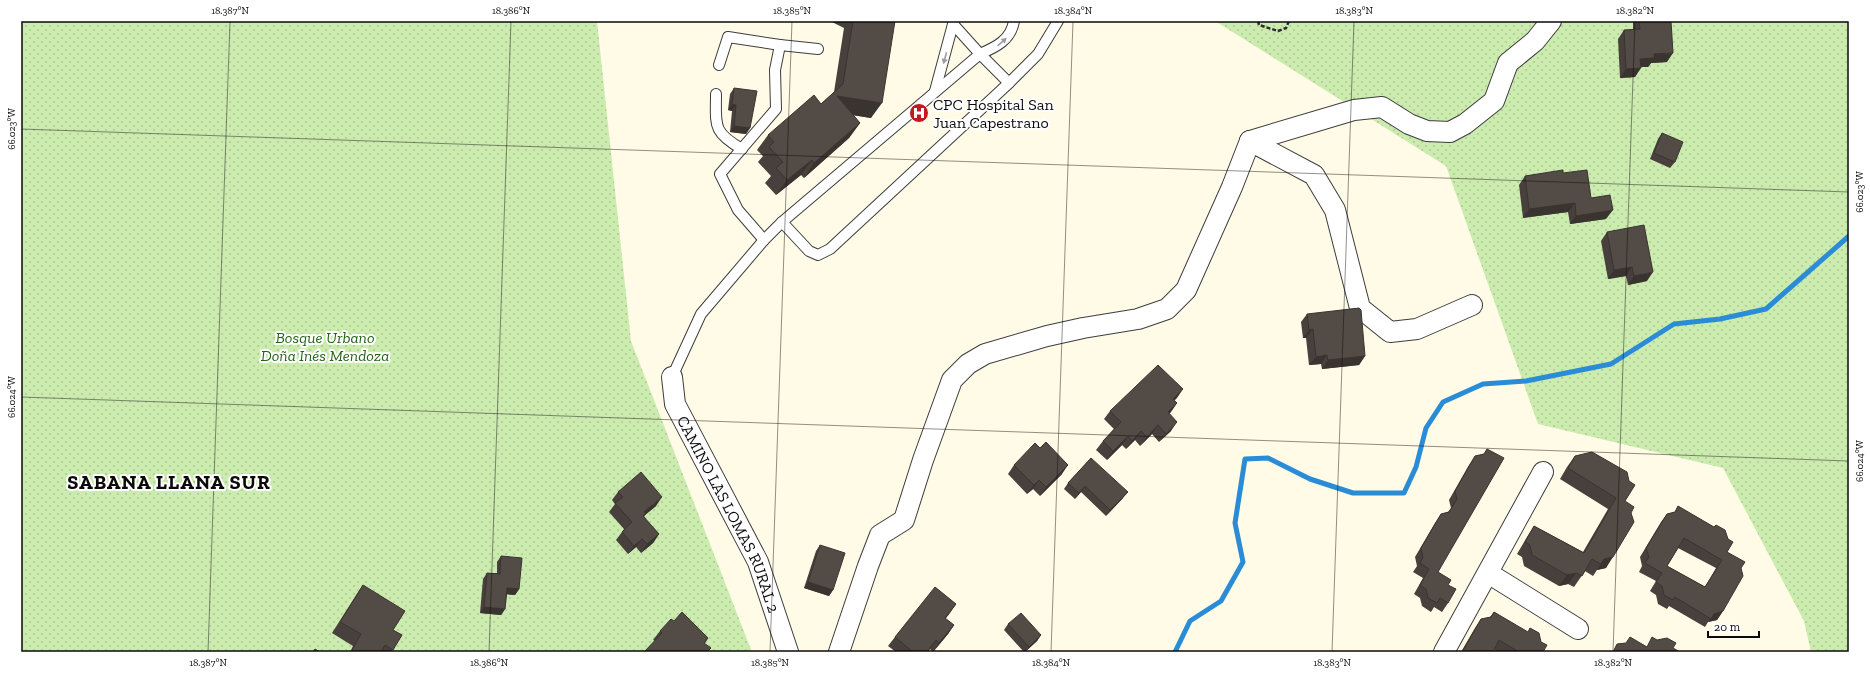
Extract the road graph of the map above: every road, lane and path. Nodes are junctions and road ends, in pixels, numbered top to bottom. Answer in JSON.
{"nodes":[{"id":1,"x":1014,"y":21,"type":"edge"},
{"id":2,"x":1058,"y":21,"type":"edge"},
{"id":3,"x":1258,"y":21,"type":"edge"},
{"id":4,"x":1289,"y":21,"type":"edge"},
{"id":5,"x":1551,"y":21,"type":"edge"},
{"id":6,"x":954,"y":22,"type":"edge"},
{"id":7,"x":780,"y":45,"type":"junction"},
{"id":8,"x":818,"y":49,"type":"dead end"},
{"id":9,"x":980,"y":54,"type":"junction"},
{"id":10,"x":719,"y":65,"type":"dead end"},
{"id":11,"x":1009,"y":83,"type":"junction"},
{"id":12,"x":935,"y":92,"type":"junction"},
{"id":13,"x":716,"y":94,"type":"dead end"},
{"id":14,"x":1250,"y":141,"type":"junction"},
{"id":15,"x":742,"y":149,"type":"junction"},
{"id":16,"x":782,"y":222,"type":"junction"},
{"id":17,"x":764,"y":240,"type":"junction"},
{"id":18,"x":1472,"y":305,"type":"dead end"},
{"id":19,"x":672,"y":377,"type":"joint"},
{"id":20,"x":1543,"y":472,"type":"dead end"},
{"id":21,"x":1488,"y":573,"type":"junction"},
{"id":22,"x":1578,"y":630,"type":"dead end"},
{"id":23,"x":788,"y":652,"type":"edge"},
{"id":24,"x":839,"y":652,"type":"edge"},
{"id":25,"x":1444,"y":652,"type":"edge"}],
"edges":[{"from":9,"to":1,"type":"lane","one_way":true},
{"from":2,"to":11,"type":"lane"},
{"from":3,"to":4,"type":"path"},
{"from":5,"to":14,"type":"street"},
{"from":6,"to":9,"type":"lane"},
{"from":6,"to":12,"type":"lane","one_way":true},
{"from":7,"to":8,"type":"lane"},
{"from":7,"to":10,"type":"lane"},
{"from":7,"to":15,"type":"lane"},
{"from":9,"to":11,"type":"lane"},
{"from":9,"to":12,"type":"lane"},
{"from":11,"to":16,"type":"lane"},
{"from":12,"to":16,"type":"lane"},
{"from":13,"to":15,"type":"lane"},
{"from":14,"to":18,"type":"street"},
{"from":14,"to":24,"type":"street"},
{"from":15,"to":17,"type":"lane"},
{"from":16,"to":17,"type":"lane"},
{"from":17,"to":19,"type":"lane"},
{"from":19,"to":23,"type":"street","name":"CAMINO LAS LOMAS RURAL 2"},
{"from":20,"to":21,"type":"street"},
{"from":21,"to":22,"type":"street"},
{"from":21,"to":25,"type":"street"}]}
